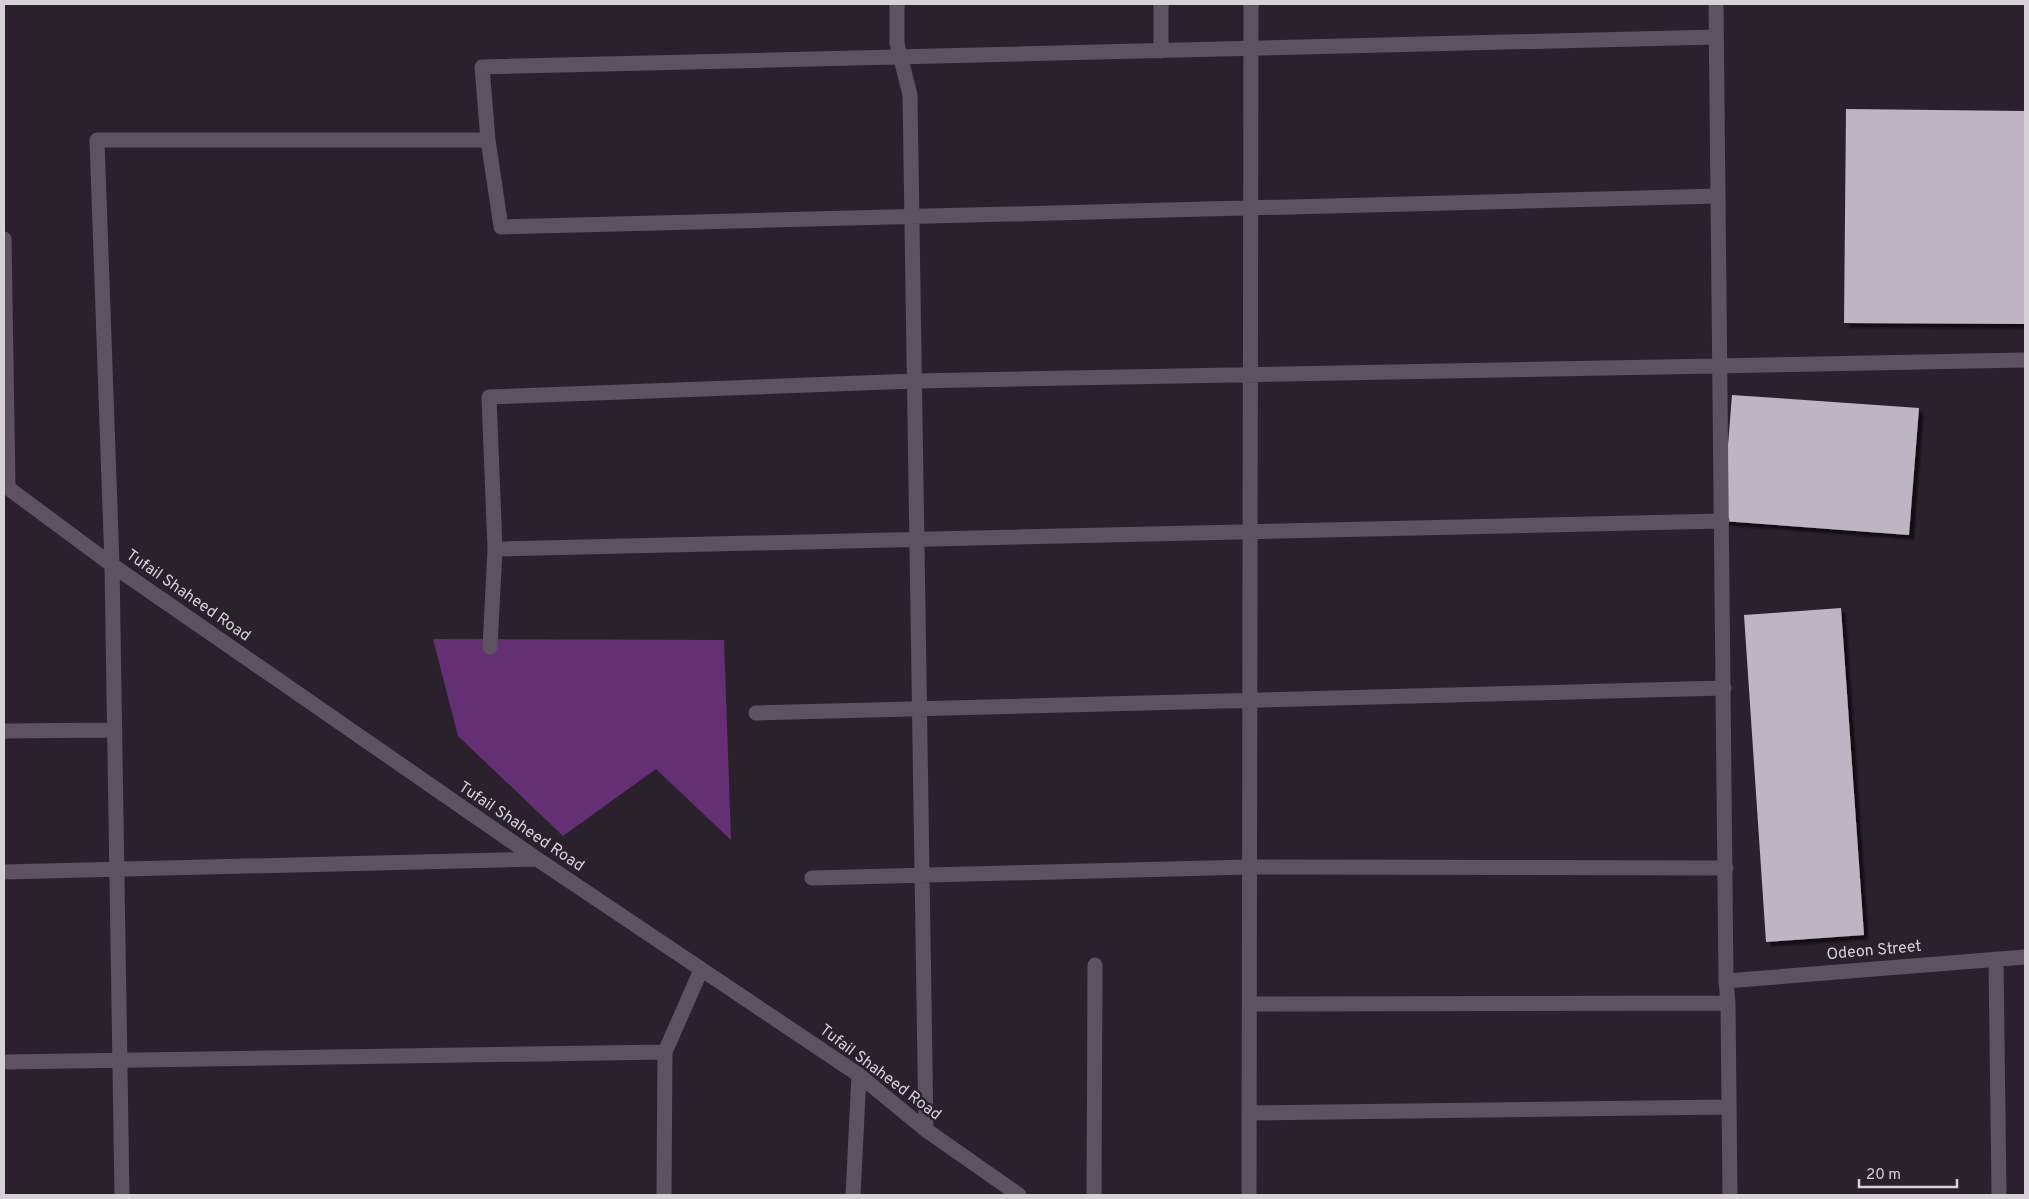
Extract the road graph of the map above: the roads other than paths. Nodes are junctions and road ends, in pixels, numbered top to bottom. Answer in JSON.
{"nodes":[{"id":1,"x":897,"y":4,"type":"edge"},
{"id":2,"x":1161,"y":4,"type":"edge"},
{"id":3,"x":1251,"y":4,"type":"edge"},
{"id":4,"x":1716,"y":4,"type":"edge"},
{"id":5,"x":1716,"y":37,"type":"junction"},
{"id":6,"x":1251,"y":48,"type":"junction"},
{"id":7,"x":1161,"y":51,"type":"junction"},
{"id":8,"x":900,"y":57,"type":"junction"},
{"id":9,"x":488,"y":140,"type":"junction"},
{"id":10,"x":1718,"y":196,"type":"junction"},
{"id":11,"x":1251,"y":207,"type":"junction"},
{"id":12,"x":912,"y":216,"type":"junction"},
{"id":13,"x":4,"y":239,"type":"edge"},
{"id":14,"x":2025,"y":360,"type":"edge"},
{"id":15,"x":1720,"y":366,"type":"junction"},
{"id":16,"x":1251,"y":374,"type":"junction"},
{"id":17,"x":914,"y":381,"type":"junction"},
{"id":18,"x":6,"y":487,"type":"edge"},
{"id":19,"x":1722,"y":521,"type":"junction"},
{"id":20,"x":1251,"y":532,"type":"junction"},
{"id":21,"x":917,"y":540,"type":"junction"},
{"id":22,"x":495,"y":549,"type":"junction"},
{"id":23,"x":112,"y":565,"type":"junction"},
{"id":24,"x":490,"y":647,"type":"dead end"},
{"id":25,"x":1724,"y":688,"type":"junction"},
{"id":26,"x":1251,"y":700,"type":"junction"},
{"id":27,"x":920,"y":709,"type":"junction"},
{"id":28,"x":756,"y":714,"type":"dead end"},
{"id":29,"x":114,"y":730,"type":"junction"},
{"id":30,"x":4,"y":731,"type":"edge"},
{"id":31,"x":537,"y":859,"type":"junction"},
{"id":32,"x":1250,"y":867,"type":"junction"},
{"id":33,"x":1726,"y":868,"type":"junction"},
{"id":34,"x":117,"y":869,"type":"junction"},
{"id":35,"x":4,"y":872,"type":"edge"},
{"id":36,"x":922,"y":875,"type":"junction"},
{"id":37,"x":812,"y":878,"type":"dead end"},
{"id":38,"x":2025,"y":957,"type":"edge"},
{"id":39,"x":1996,"y":959,"type":"junction"},
{"id":40,"x":1095,"y":965,"type":"dead end"},
{"id":41,"x":701,"y":970,"type":"junction"},
{"id":42,"x":1726,"y":981,"type":"junction"},
{"id":43,"x":1250,"y":1004,"type":"junction"},
{"id":44,"x":1728,"y":1004,"type":"junction"},
{"id":45,"x":665,"y":1052,"type":"junction"},
{"id":46,"x":120,"y":1060,"type":"junction"},
{"id":47,"x":4,"y":1062,"type":"edge"},
{"id":48,"x":859,"y":1075,"type":"junction"},
{"id":49,"x":1729,"y":1107,"type":"junction"},
{"id":50,"x":1250,"y":1113,"type":"junction"},
{"id":51,"x":926,"y":1130,"type":"junction"},
{"id":52,"x":1016,"y":1194,"type":"edge"},
{"id":53,"x":122,"y":1195,"type":"edge"},
{"id":54,"x":664,"y":1195,"type":"edge"},
{"id":55,"x":852,"y":1195,"type":"edge"},
{"id":56,"x":1094,"y":1195,"type":"edge"},
{"id":57,"x":1249,"y":1195,"type":"edge"},
{"id":58,"x":1730,"y":1195,"type":"edge"},
{"id":59,"x":1999,"y":1195,"type":"edge"}],
"edges":[{"from":1,"to":8,"type":"street"},
{"from":2,"to":7,"type":"street"},
{"from":3,"to":6,"type":"street"},
{"from":4,"to":5,"type":"street"},
{"from":5,"to":6,"type":"street"},
{"from":5,"to":10,"type":"street"},
{"from":6,"to":7,"type":"street"},
{"from":6,"to":11,"type":"street"},
{"from":7,"to":8,"type":"street"},
{"from":8,"to":9,"type":"street"},
{"from":8,"to":12,"type":"street"},
{"from":9,"to":12,"type":"street"},
{"from":9,"to":23,"type":"street"},
{"from":10,"to":11,"type":"street"},
{"from":10,"to":15,"type":"street"},
{"from":11,"to":12,"type":"street"},
{"from":11,"to":16,"type":"street"},
{"from":12,"to":17,"type":"street"},
{"from":13,"to":18,"type":"street"},
{"from":14,"to":15,"type":"street"},
{"from":15,"to":16,"type":"street"},
{"from":15,"to":19,"type":"street"},
{"from":16,"to":17,"type":"street"},
{"from":16,"to":20,"type":"street"},
{"from":17,"to":21,"type":"street"},
{"from":17,"to":22,"type":"street"},
{"from":18,"to":23,"type":"street","name":"Tufail Shaheed Road"},
{"from":19,"to":20,"type":"street"},
{"from":19,"to":25,"type":"street"},
{"from":20,"to":21,"type":"street"},
{"from":20,"to":26,"type":"street"},
{"from":21,"to":22,"type":"street"},
{"from":21,"to":27,"type":"street"},
{"from":22,"to":24,"type":"street"},
{"from":23,"to":29,"type":"street"},
{"from":23,"to":31,"type":"street","name":"Tufail Shaheed Road"},
{"from":25,"to":26,"type":"street"},
{"from":25,"to":33,"type":"street"},
{"from":26,"to":27,"type":"street"},
{"from":26,"to":32,"type":"street"},
{"from":27,"to":28,"type":"street"},
{"from":27,"to":36,"type":"street"},
{"from":29,"to":30,"type":"street"},
{"from":29,"to":34,"type":"street"},
{"from":31,"to":34,"type":"street"},
{"from":31,"to":41,"type":"street","name":"Tufail Shaheed Road"},
{"from":32,"to":33,"type":"street"},
{"from":32,"to":36,"type":"street"},
{"from":32,"to":43,"type":"street"},
{"from":33,"to":42,"type":"street"},
{"from":34,"to":35,"type":"street"},
{"from":34,"to":46,"type":"street"},
{"from":36,"to":37,"type":"street"},
{"from":36,"to":51,"type":"street"},
{"from":38,"to":39,"type":"street","name":"Odeon Street"},
{"from":39,"to":42,"type":"street","name":"Odeon Street"},
{"from":39,"to":59,"type":"street"},
{"from":40,"to":56,"type":"street"},
{"from":41,"to":45,"type":"street"},
{"from":41,"to":48,"type":"street","name":"Tufail Shaheed Road"},
{"from":42,"to":44,"type":"street"},
{"from":43,"to":44,"type":"street"},
{"from":43,"to":50,"type":"street"},
{"from":44,"to":49,"type":"street"},
{"from":45,"to":46,"type":"street"},
{"from":45,"to":54,"type":"street"},
{"from":46,"to":47,"type":"street"},
{"from":46,"to":53,"type":"street"},
{"from":48,"to":51,"type":"street","name":"Tufail Shaheed Road"},
{"from":48,"to":55,"type":"street"},
{"from":49,"to":50,"type":"street"},
{"from":49,"to":58,"type":"street"},
{"from":50,"to":57,"type":"street"},
{"from":51,"to":52,"type":"street","name":"Tufail Shaheed Road"}]}
